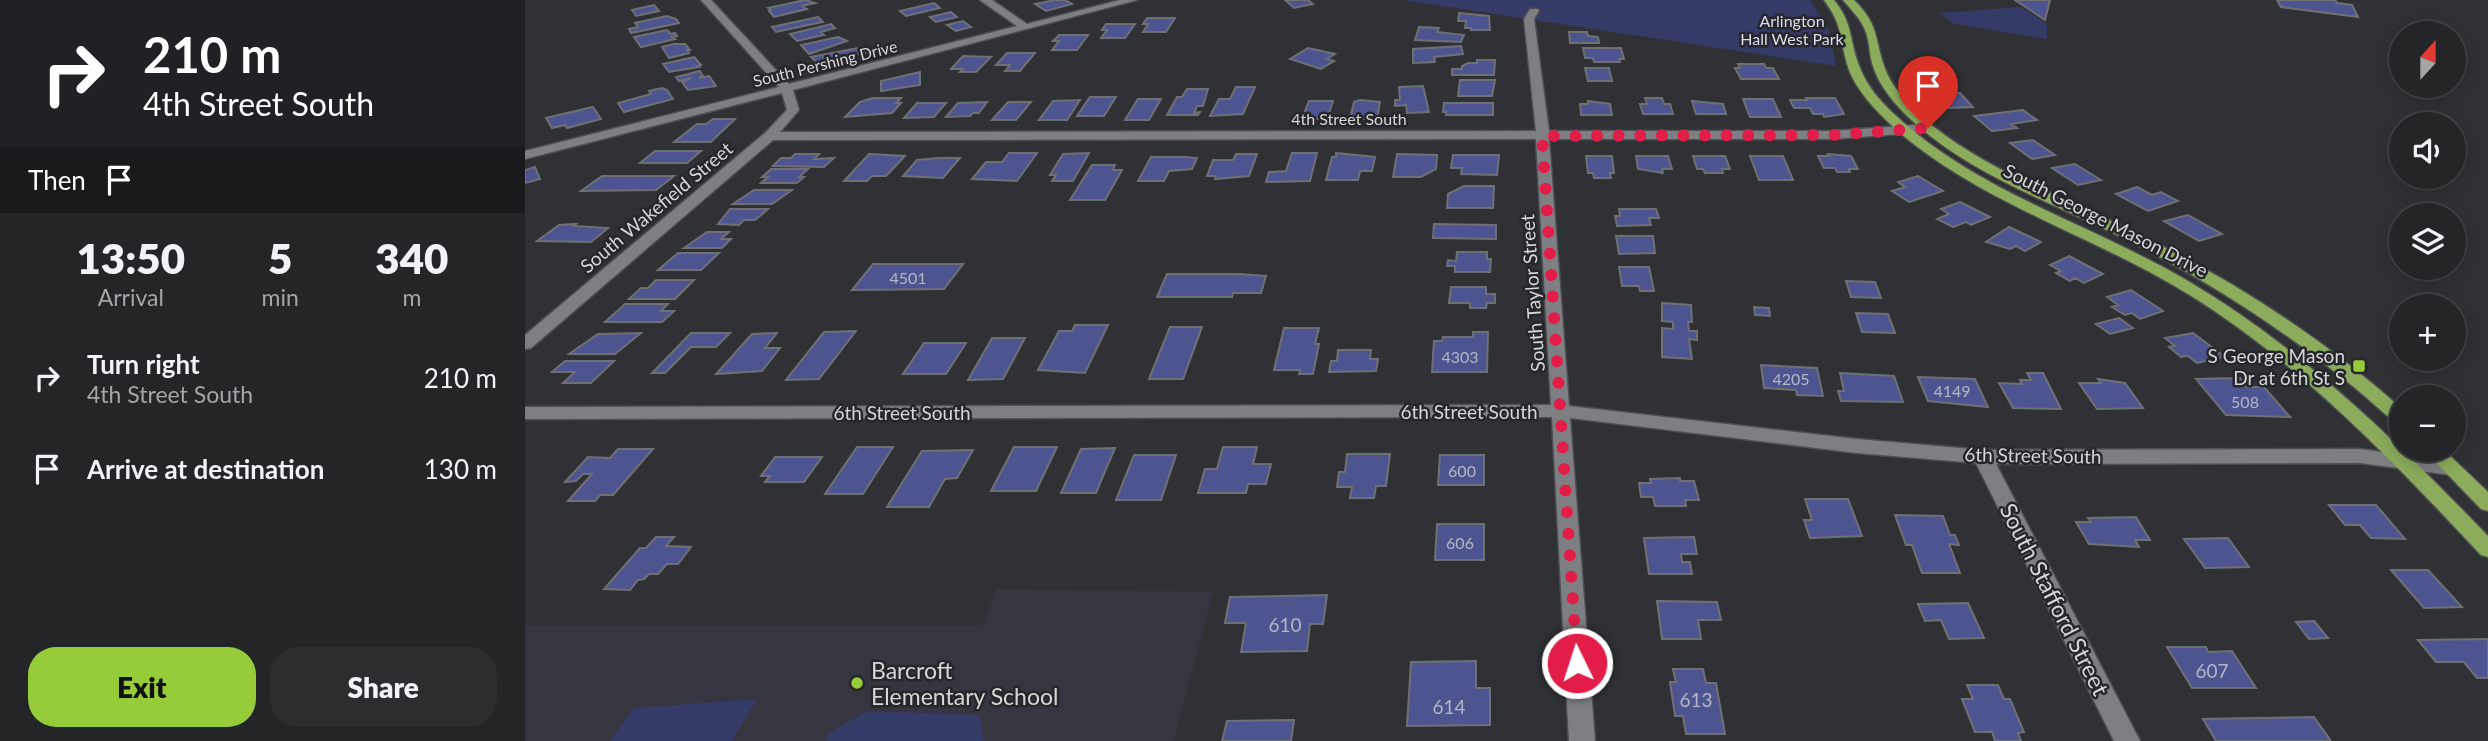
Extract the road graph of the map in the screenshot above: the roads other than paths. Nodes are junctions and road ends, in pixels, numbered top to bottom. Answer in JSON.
{"nodes":[{"id":1,"x":706,"y":0,"type":"edge"},
{"id":2,"x":985,"y":0,"type":"edge"},
{"id":3,"x":1132,"y":0,"type":"edge"},
{"id":4,"x":1829,"y":0,"type":"edge"},
{"id":5,"x":1848,"y":0,"type":"edge"},
{"id":6,"x":1534,"y":11,"type":"dead end"},
{"id":7,"x":1026,"y":28,"type":"junction"},
{"id":8,"x":787,"y":89,"type":"junction"},
{"id":9,"x":1928,"y":128,"type":"junction"},
{"id":10,"x":1904,"y":130,"type":"junction"},
{"id":11,"x":770,"y":136,"type":"junction"},
{"id":12,"x":1542,"y":136,"type":"junction"},
{"id":13,"x":525,"y":155,"type":"edge"},
{"id":14,"x":525,"y":344,"type":"edge"},
{"id":15,"x":2389,"y":408,"type":"edge"},
{"id":16,"x":1560,"y":411,"type":"junction"},
{"id":17,"x":525,"y":413,"type":"edge"},
{"id":18,"x":2389,"y":445,"type":"edge"},
{"id":19,"x":1983,"y":457,"type":"junction"},
{"id":20,"x":2389,"y":459,"type":"edge"},
{"id":21,"x":2406,"y":462,"type":"edge"},
{"id":22,"x":2412,"y":462,"type":"edge"},
{"id":23,"x":2445,"y":462,"type":"edge"},
{"id":24,"x":2451,"y":468,"type":"junction"},
{"id":25,"x":2488,"y":504,"type":"edge"},
{"id":26,"x":2488,"y":549,"type":"edge"},
{"id":27,"x":1582,"y":741,"type":"edge"},
{"id":28,"x":2127,"y":741,"type":"edge"}],
"edges":[{"from":1,"to":8,"type":"street"},
{"from":2,"to":7,"type":"street"},
{"from":3,"to":7,"type":"street","name":"South Pershing Drive"},
{"from":4,"to":10,"type":"main road","name":"South George Mason Drive"},
{"from":5,"to":9,"type":"main road","name":"South George Mason Drive"},
{"from":6,"to":12,"type":"street","name":"South Taylor Street"},
{"from":7,"to":8,"type":"street","name":"South Pershing Drive"},
{"from":8,"to":11,"type":"street","name":"South Wakefield Street"},
{"from":8,"to":13,"type":"street","name":"South Pershing Drive"},
{"from":9,"to":10,"type":"street","name":"4th Street South"},
{"from":9,"to":15,"type":"main road","name":"South George Mason Drive"},
{"from":10,"to":12,"type":"street","name":"4th Street South"},
{"from":10,"to":18,"type":"main road","name":"South George Mason Drive"},
{"from":11,"to":12,"type":"street","name":"4th Street South"},
{"from":11,"to":14,"type":"street","name":"South Wakefield Street"},
{"from":12,"to":16,"type":"street","name":"South Taylor Street"},
{"from":16,"to":17,"type":"street","name":"6th Street South"},
{"from":16,"to":19,"type":"street","name":"6th Street South"},
{"from":16,"to":27,"type":"street","name":"South Taylor Street"},
{"from":19,"to":20,"type":"street","name":"6th Street South"},
{"from":19,"to":28,"type":"street","name":"South Stafford Street"},
{"from":21,"to":26,"type":"main road","name":"South George Mason Drive"},
{"from":22,"to":24,"type":"street","name":"6th Street South"},
{"from":23,"to":24,"type":"main road"},
{"from":24,"to":25,"type":"main road"}]}
